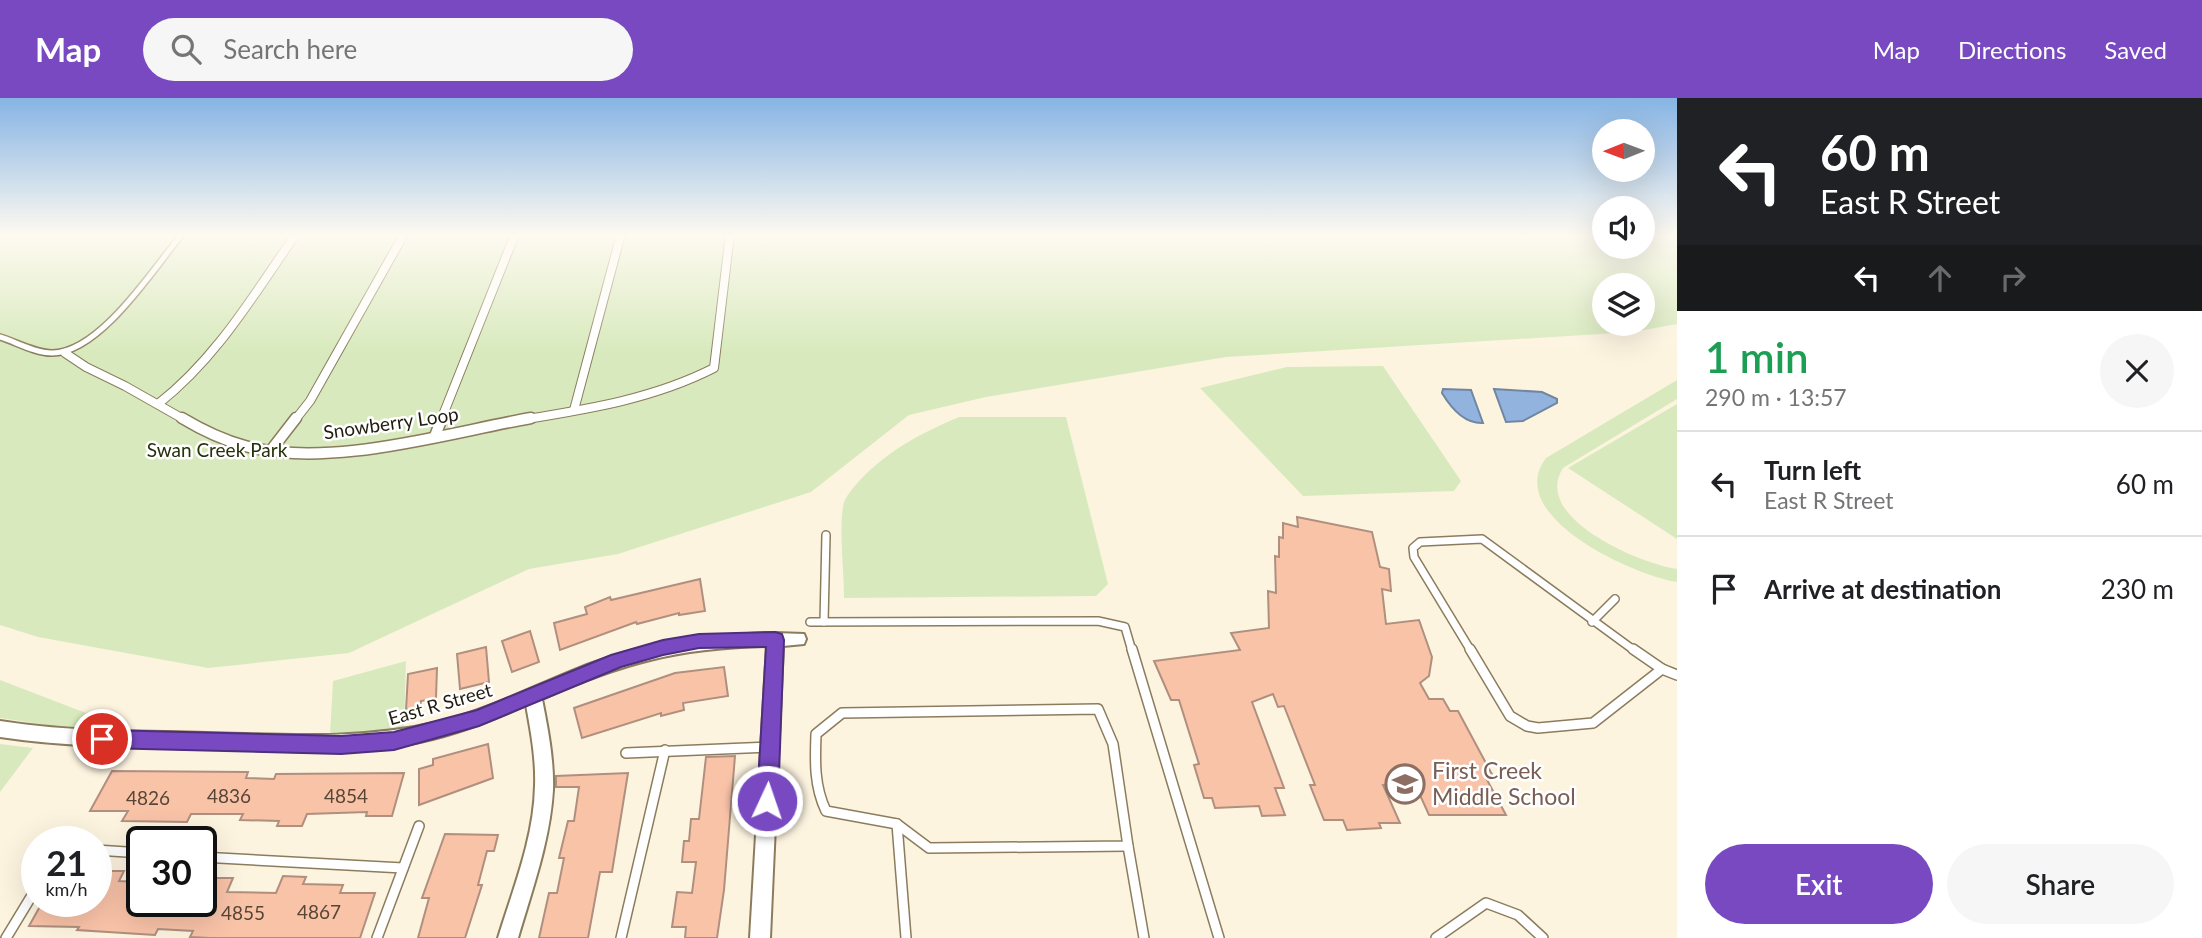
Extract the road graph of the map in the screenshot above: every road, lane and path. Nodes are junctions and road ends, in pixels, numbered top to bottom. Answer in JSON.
{"nodes":[{"id":1,"x":149,"y":273,"type":"edge"},
{"id":2,"x":268,"y":273,"type":"edge"},
{"id":3,"x":382,"y":273,"type":"edge"},
{"id":4,"x":499,"y":273,"type":"edge"},
{"id":5,"x":611,"y":273,"type":"edge"},
{"id":6,"x":725,"y":273,"type":"edge"},
{"id":7,"x":0,"y":337,"type":"edge"},
{"id":8,"x":65,"y":353,"type":"junction"},
{"id":9,"x":158,"y":404,"type":"junction"},
{"id":10,"x":574,"y":410,"type":"junction"},
{"id":11,"x":435,"y":436,"type":"junction"},
{"id":12,"x":272,"y":449,"type":"junction"},
{"id":13,"x":825,"y":535,"type":"dead end"},
{"id":14,"x":1615,"y":599,"type":"dead end"},
{"id":15,"x":810,"y":622,"type":"dead end"},
{"id":16,"x":824,"y":622,"type":"junction"},
{"id":17,"x":1592,"y":622,"type":"junction"},
{"id":18,"x":797,"y":639,"type":"dead end"},
{"id":19,"x":775,"y":640,"type":"junction"},
{"id":20,"x":1662,"y":669,"type":"junction"},
{"id":21,"x":1677,"y":675,"type":"edge"},
{"id":22,"x":533,"y":697,"type":"junction"},
{"id":23,"x":0,"y":729,"type":"edge"},
{"id":24,"x":771,"y":747,"type":"junction"},
{"id":25,"x":665,"y":750,"type":"junction"},
{"id":26,"x":626,"y":753,"type":"dead end"},
{"id":27,"x":897,"y":824,"type":"junction"},
{"id":28,"x":419,"y":827,"type":"dead end"},
{"id":29,"x":1129,"y":846,"type":"junction"},
{"id":30,"x":217,"y":858,"type":"edge"},
{"id":31,"x":403,"y":868,"type":"junction"},
{"id":32,"x":21,"y":913,"type":"edge"},
{"id":33,"x":6,"y":938,"type":"edge"},
{"id":34,"x":377,"y":938,"type":"edge"},
{"id":35,"x":508,"y":938,"type":"edge"},
{"id":36,"x":621,"y":938,"type":"edge"},
{"id":37,"x":760,"y":938,"type":"edge"},
{"id":38,"x":906,"y":938,"type":"edge"},
{"id":39,"x":1144,"y":938,"type":"edge"},
{"id":40,"x":1219,"y":938,"type":"edge"},
{"id":41,"x":1436,"y":938,"type":"edge"},
{"id":42,"x":1543,"y":938,"type":"edge"}],
"edges":[{"from":1,"to":8,"type":"lane"},
{"from":2,"to":9,"type":"street"},
{"from":3,"to":12,"type":"street"},
{"from":4,"to":11,"type":"street"},
{"from":5,"to":10,"type":"street"},
{"from":6,"to":10,"type":"street","name":"Snowberry Loop"},
{"from":7,"to":8,"type":"lane"},
{"from":8,"to":9,"type":"street","name":"Snowberry Loop"},
{"from":9,"to":12,"type":"street","name":"Snowberry Loop"},
{"from":10,"to":11,"type":"street","name":"Snowberry Loop"},
{"from":11,"to":12,"type":"street","name":"Snowberry Loop"},
{"from":13,"to":16,"type":"lane"},
{"from":14,"to":17,"type":"lane"},
{"from":15,"to":16,"type":"lane"},
{"from":16,"to":40,"type":"lane"},
{"from":17,"to":20,"type":"lane"},
{"from":17,"to":20,"type":"lane"},
{"from":18,"to":19,"type":"street","name":"East R Street"},
{"from":19,"to":22,"type":"street","name":"East R Street"},
{"from":19,"to":24,"type":"street"},
{"from":20,"to":21,"type":"lane"},
{"from":22,"to":23,"type":"street","name":"East R Street"},
{"from":22,"to":35,"type":"street"},
{"from":24,"to":25,"type":"lane"},
{"from":24,"to":37,"type":"street"},
{"from":25,"to":26,"type":"lane"},
{"from":25,"to":36,"type":"lane"},
{"from":27,"to":29,"type":"lane"},
{"from":27,"to":29,"type":"lane"},
{"from":27,"to":38,"type":"lane"},
{"from":28,"to":31,"type":"lane"},
{"from":29,"to":39,"type":"lane"},
{"from":30,"to":31,"type":"lane"},
{"from":31,"to":34,"type":"lane"},
{"from":32,"to":33,"type":"lane"},
{"from":41,"to":42,"type":"lane"}]}
